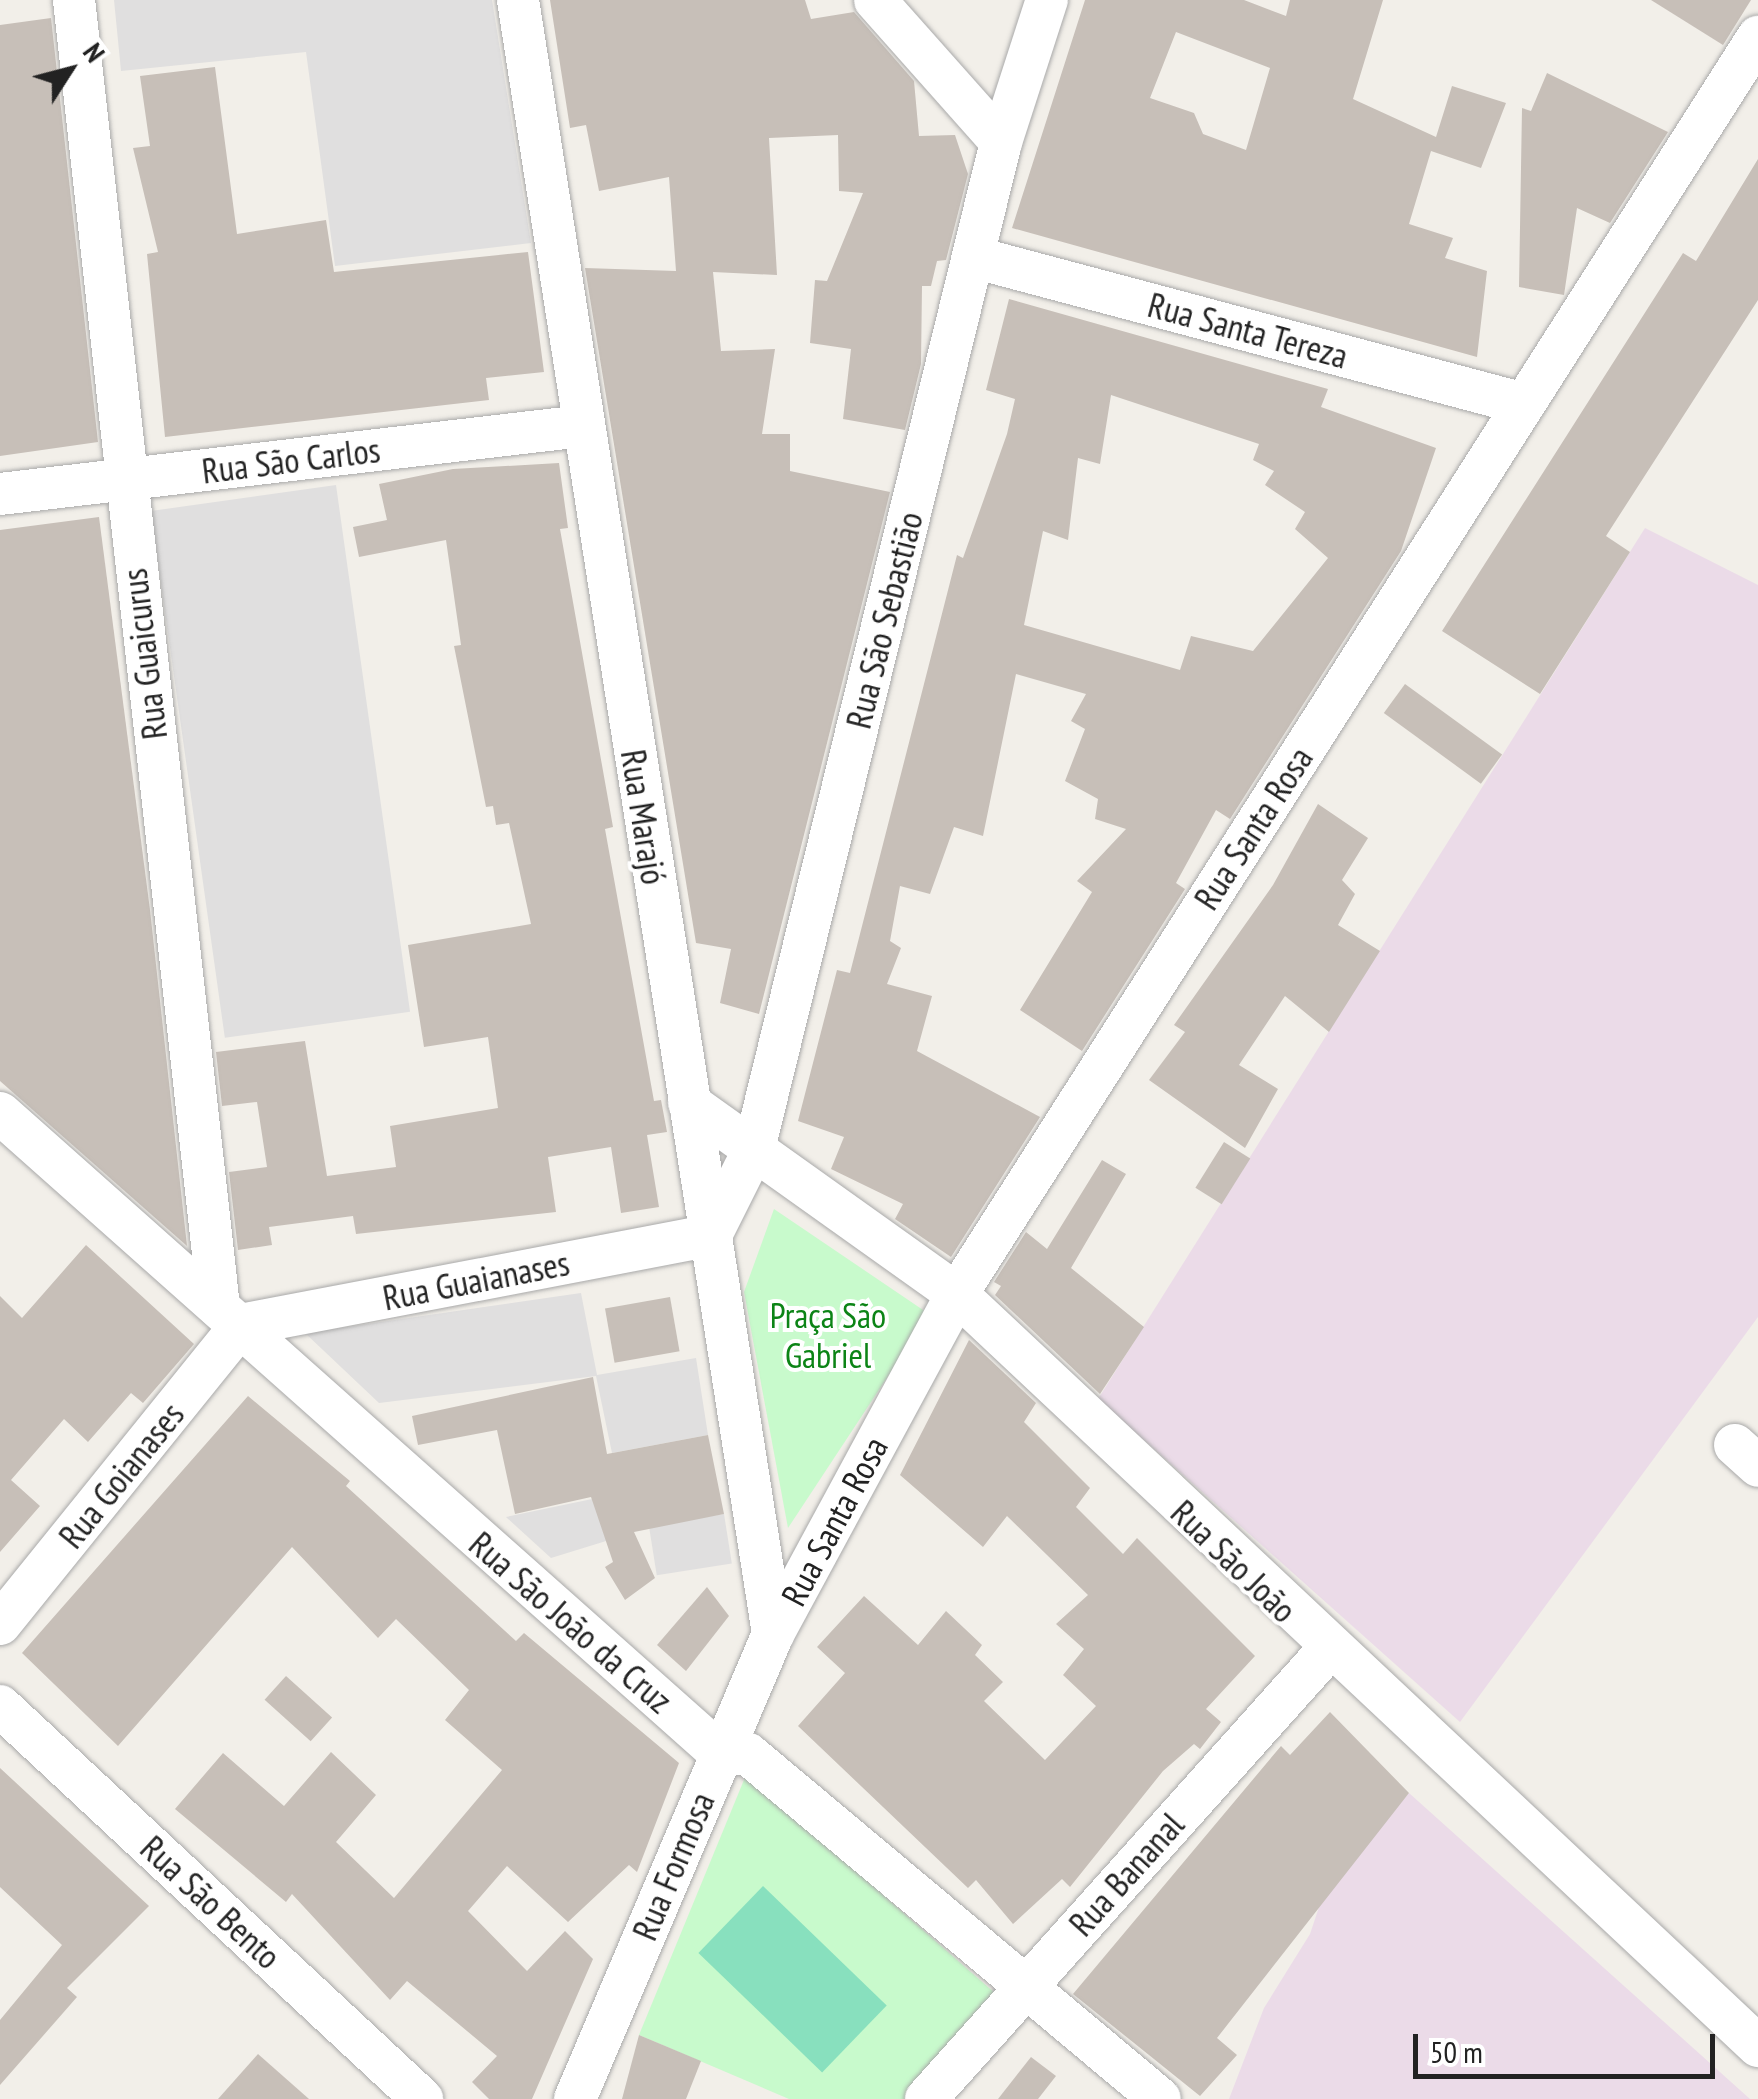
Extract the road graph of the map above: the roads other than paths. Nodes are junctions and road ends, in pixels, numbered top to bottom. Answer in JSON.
{"nodes":[{"id":1,"x":74,"y":0,"type":"edge"},
{"id":2,"x":518,"y":0,"type":"edge"},
{"id":3,"x":875,"y":0,"type":"edge"},
{"id":4,"x":1047,"y":0,"type":"edge"},
{"id":5,"x":1758,"y":37,"type":"edge"},
{"id":6,"x":1001,"y":142,"type":"junction"},
{"id":7,"x":973,"y":258,"type":"junction"},
{"id":8,"x":1524,"y":404,"type":"junction"},
{"id":9,"x":582,"y":426,"type":"junction"},
{"id":10,"x":124,"y":480,"type":"junction"},
{"id":11,"x":0,"y":494,"type":"edge"},
{"id":12,"x":689,"y":1103,"type":"junction"},
{"id":13,"x":0,"y":1113,"type":"edge"},
{"id":14,"x":754,"y":1149,"type":"junction"},
{"id":15,"x":710,"y":1235,"type":"junction"},
{"id":16,"x":957,"y":1294,"type":"junction"},
{"id":17,"x":230,"y":1316,"type":"junction"},
{"id":18,"x":0,"y":1624,"type":"edge"},
{"id":19,"x":773,"y":1634,"type":"junction"},
{"id":20,"x":1328,"y":1650,"type":"junction"},
{"id":21,"x":0,"y":1706,"type":"edge"},
{"id":22,"x":721,"y":1754,"type":"junction"},
{"id":23,"x":1026,"y":1984,"type":"junction"},
{"id":24,"x":1758,"y":2046,"type":"edge"},
{"id":25,"x":422,"y":2099,"type":"edge"},
{"id":26,"x":574,"y":2099,"type":"edge"},
{"id":27,"x":926,"y":2099,"type":"edge"},
{"id":28,"x":1160,"y":2099,"type":"edge"}],
"edges":[{"from":1,"to":10,"type":"street","name":"Rua Guaicurus"},
{"from":2,"to":9,"type":"street","name":"Rua Marajó"},
{"from":3,"to":6,"type":"street"},
{"from":4,"to":6,"type":"street","name":"Rua São Sebastião"},
{"from":5,"to":8,"type":"street","name":"Rua Santa Rosa"},
{"from":6,"to":7,"type":"street","name":"Rua São Sebastião"},
{"from":7,"to":8,"type":"street","name":"Rua Santa Tereza"},
{"from":7,"to":14,"type":"street","name":"Rua São Sebastião"},
{"from":8,"to":16,"type":"street","name":"Rua Santa Rosa"},
{"from":9,"to":10,"type":"street","name":"Rua São Carlos"},
{"from":9,"to":12,"type":"street","name":"Rua Marajó"},
{"from":10,"to":11,"type":"street","name":"Rua São Carlos"},
{"from":10,"to":17,"type":"street","name":"Rua Guaicurus"},
{"from":12,"to":14,"type":"street","name":"Rua São João"},
{"from":12,"to":15,"type":"street","name":"Rua Marajó"},
{"from":13,"to":17,"type":"street","name":"Rua São João da Cruz"},
{"from":14,"to":15,"type":"street","name":"Rua São Sebastião"},
{"from":14,"to":16,"type":"street","name":"Rua São João"},
{"from":15,"to":17,"type":"street","name":"Rua Guaianases"},
{"from":15,"to":19,"type":"street","name":"Rua Marajó"},
{"from":16,"to":19,"type":"street","name":"Rua Santa Rosa"},
{"from":16,"to":20,"type":"street","name":"Rua São João"},
{"from":17,"to":18,"type":"street","name":"Rua Goianases"},
{"from":17,"to":22,"type":"street","name":"Rua São João da Cruz"},
{"from":19,"to":22,"type":"street","name":"Rua Formosa"},
{"from":20,"to":23,"type":"street","name":"Rua Bananal"},
{"from":20,"to":24,"type":"street","name":"Rua São João"},
{"from":21,"to":25,"type":"street","name":"Rua São Bento"},
{"from":22,"to":23,"type":"street","name":"Rua São João da Cruz"},
{"from":22,"to":26,"type":"street","name":"Rua Formosa"},
{"from":23,"to":27,"type":"street","name":"Rua Bananal"},
{"from":23,"to":28,"type":"street","name":"Rua São João da Cruz"}]}
